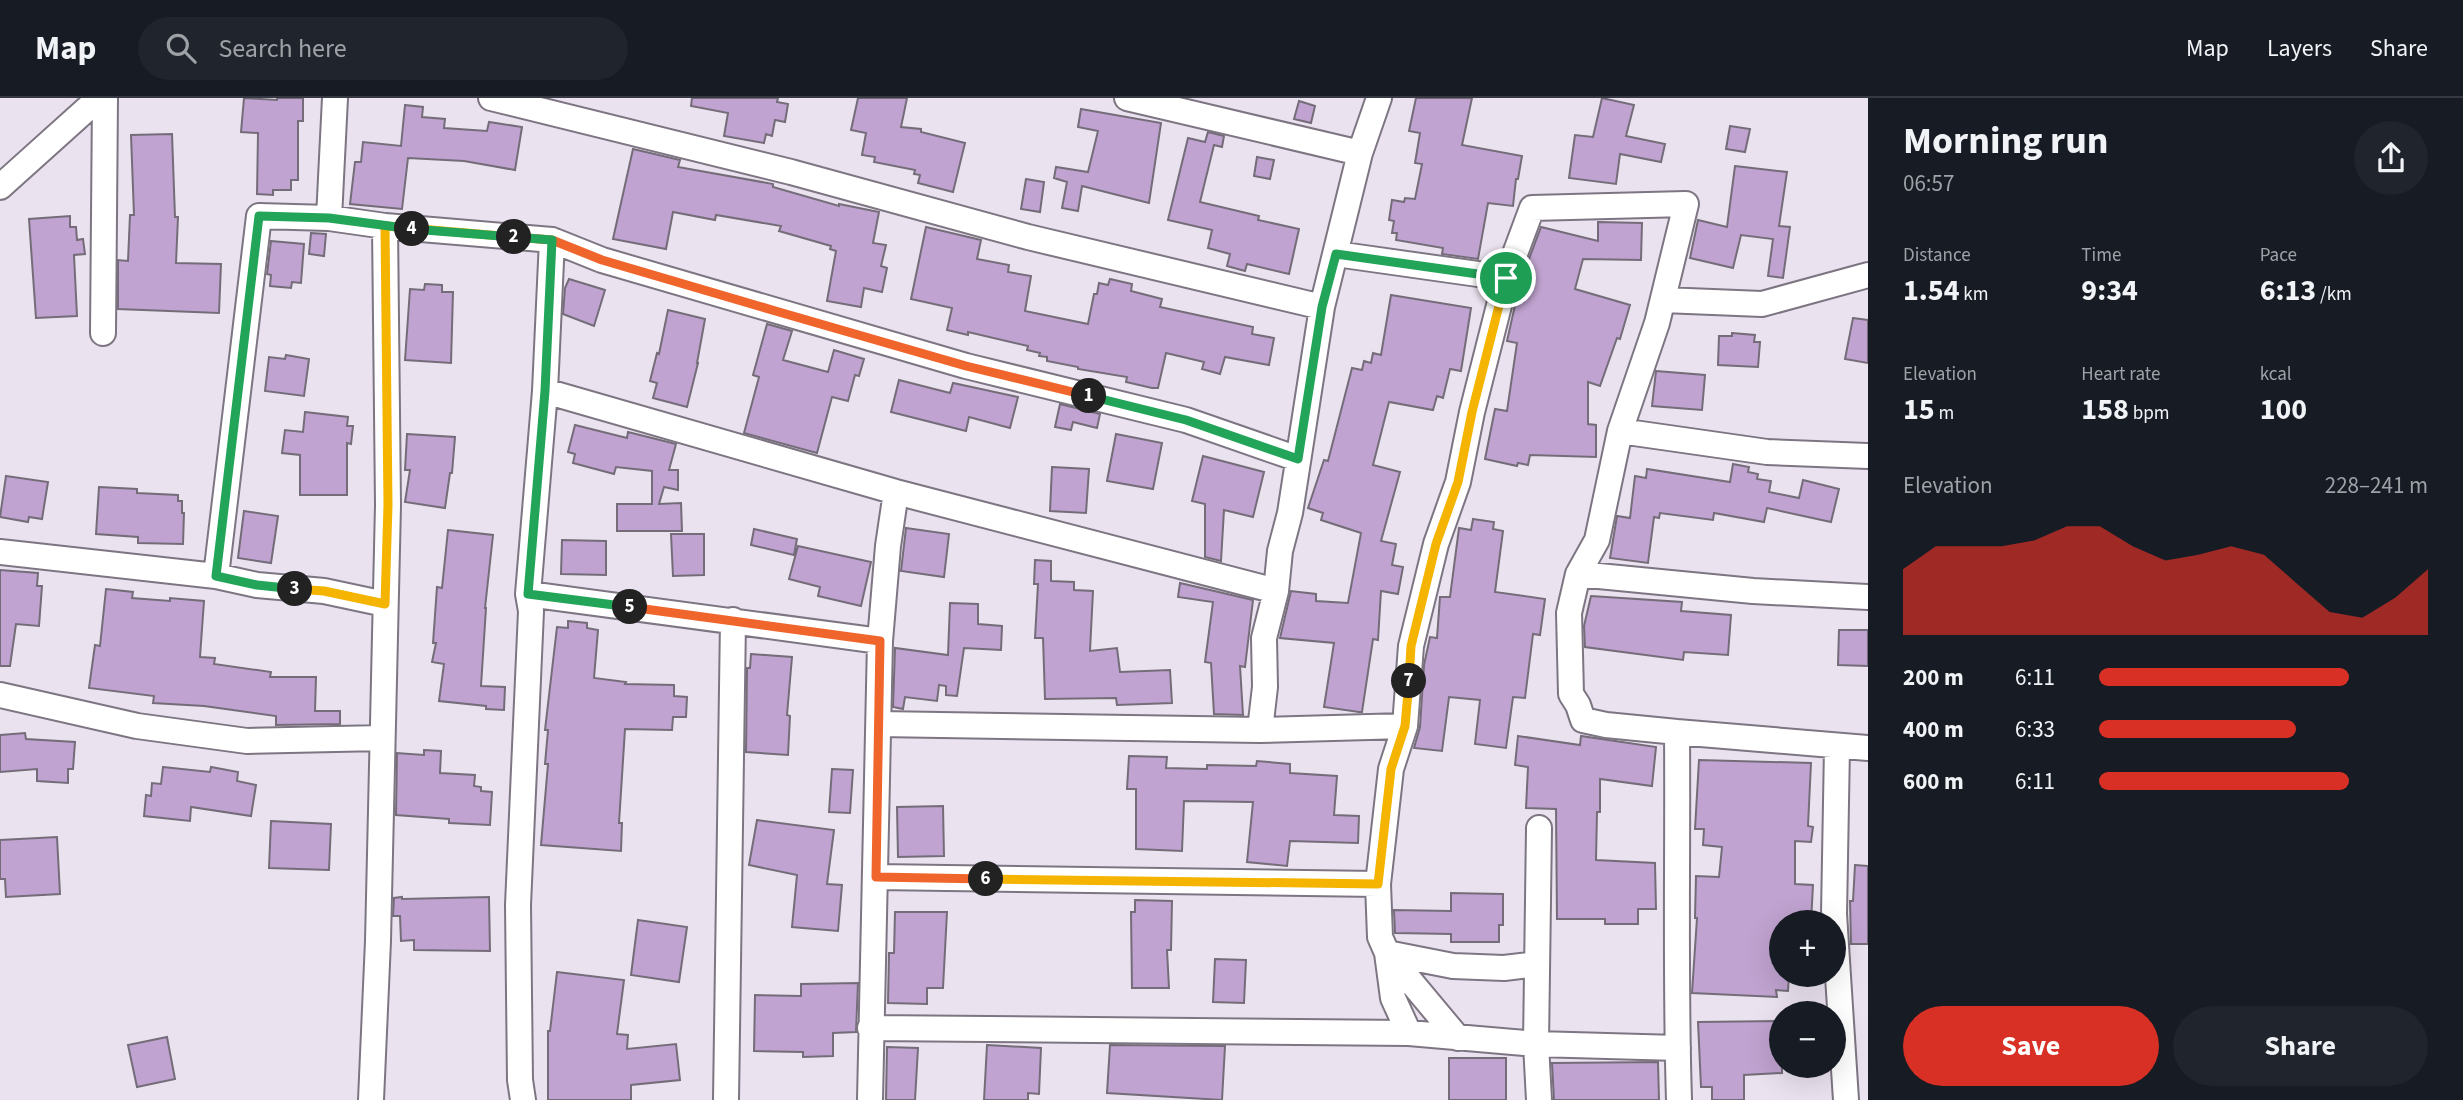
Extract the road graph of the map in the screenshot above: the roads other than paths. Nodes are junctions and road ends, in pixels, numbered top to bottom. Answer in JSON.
{"nodes":[{"id":1,"x":99,"y":98,"type":"edge"},
{"id":2,"x":105,"y":98,"type":"edge"},
{"id":3,"x":335,"y":98,"type":"edge"},
{"id":4,"x":491,"y":98,"type":"edge"},
{"id":5,"x":1127,"y":98,"type":"edge"},
{"id":6,"x":1379,"y":98,"type":"edge"},
{"id":7,"x":1360,"y":153,"type":"junction"},
{"id":8,"x":0,"y":187,"type":"edge"},
{"id":9,"x":329,"y":218,"type":"junction"},
{"id":10,"x":385,"y":226,"type":"junction"},
{"id":11,"x":552,"y":240,"type":"junction"},
{"id":12,"x":1336,"y":254,"type":"junction"},
{"id":13,"x":1868,"y":275,"type":"edge"},
{"id":14,"x":1506,"y":278,"type":"junction"},
{"id":15,"x":1663,"y":300,"type":"junction"},
{"id":16,"x":1322,"y":307,"type":"junction"},
{"id":17,"x":103,"y":333,"type":"dead end"},
{"id":18,"x":545,"y":391,"type":"junction"},
{"id":19,"x":1620,"y":431,"type":"junction"},
{"id":20,"x":1868,"y":456,"type":"edge"},
{"id":21,"x":1298,"y":459,"type":"junction"},
{"id":22,"x":896,"y":492,"type":"junction"},
{"id":23,"x":0,"y":552,"type":"edge"},
{"id":24,"x":1578,"y":574,"type":"junction"},
{"id":25,"x":216,"y":576,"type":"junction"},
{"id":26,"x":1276,"y":591,"type":"junction"},
{"id":27,"x":528,"y":594,"type":"junction"},
{"id":28,"x":1868,"y":597,"type":"edge"},
{"id":29,"x":385,"y":604,"type":"junction"},
{"id":30,"x":733,"y":621,"type":"junction"},
{"id":31,"x":880,"y":641,"type":"junction"},
{"id":32,"x":0,"y":695,"type":"edge"},
{"id":33,"x":879,"y":724,"type":"junction"},
{"id":34,"x":1405,"y":726,"type":"junction"},
{"id":35,"x":1260,"y":730,"type":"junction"},
{"id":36,"x":1676,"y":732,"type":"junction"},
{"id":37,"x":382,"y":738,"type":"junction"},
{"id":38,"x":1836,"y":747,"type":"junction"},
{"id":39,"x":1868,"y":748,"type":"edge"},
{"id":40,"x":1539,"y":828,"type":"dead end"},
{"id":41,"x":876,"y":877,"type":"junction"},
{"id":42,"x":1378,"y":884,"type":"junction"},
{"id":43,"x":1387,"y":953,"type":"junction"},
{"id":44,"x":1537,"y":964,"type":"junction"},
{"id":45,"x":870,"y":1028,"type":"junction"},
{"id":46,"x":1409,"y":1034,"type":"junction"},
{"id":47,"x":1458,"y":1038,"type":"junction"},
{"id":48,"x":1536,"y":1044,"type":"junction"},
{"id":49,"x":1678,"y":1048,"type":"junction"},
{"id":50,"x":371,"y":1100,"type":"edge"},
{"id":51,"x":523,"y":1100,"type":"edge"},
{"id":52,"x":726,"y":1100,"type":"edge"},
{"id":53,"x":870,"y":1100,"type":"edge"},
{"id":54,"x":1539,"y":1100,"type":"edge"},
{"id":55,"x":1679,"y":1100,"type":"edge"},
{"id":56,"x":1846,"y":1100,"type":"edge"}],
"edges":[{"from":1,"to":8,"type":"street"},
{"from":2,"to":17,"type":"street"},
{"from":3,"to":9,"type":"street"},
{"from":4,"to":16,"type":"street"},
{"from":5,"to":7,"type":"street"},
{"from":6,"to":7,"type":"street"},
{"from":7,"to":12,"type":"street"},
{"from":9,"to":10,"type":"street"},
{"from":9,"to":25,"type":"street"},
{"from":10,"to":11,"type":"street"},
{"from":10,"to":29,"type":"street"},
{"from":11,"to":18,"type":"street"},
{"from":11,"to":21,"type":"street"},
{"from":12,"to":14,"type":"street"},
{"from":12,"to":16,"type":"street"},
{"from":13,"to":15,"type":"street"},
{"from":14,"to":15,"type":"street"},
{"from":14,"to":34,"type":"street"},
{"from":15,"to":19,"type":"street"},
{"from":16,"to":21,"type":"street"},
{"from":18,"to":22,"type":"street"},
{"from":18,"to":27,"type":"street"},
{"from":19,"to":20,"type":"street"},
{"from":19,"to":24,"type":"street"},
{"from":21,"to":26,"type":"street"},
{"from":22,"to":26,"type":"street"},
{"from":22,"to":31,"type":"street"},
{"from":23,"to":25,"type":"street"},
{"from":24,"to":28,"type":"street"},
{"from":24,"to":36,"type":"street"},
{"from":25,"to":29,"type":"street"},
{"from":26,"to":35,"type":"street"},
{"from":27,"to":30,"type":"street"},
{"from":27,"to":51,"type":"street"},
{"from":29,"to":37,"type":"street"},
{"from":30,"to":31,"type":"street"},
{"from":30,"to":52,"type":"street"},
{"from":31,"to":33,"type":"street"},
{"from":32,"to":37,"type":"street"},
{"from":33,"to":35,"type":"street"},
{"from":33,"to":41,"type":"street"},
{"from":34,"to":35,"type":"street"},
{"from":34,"to":42,"type":"street"},
{"from":36,"to":38,"type":"street"},
{"from":36,"to":49,"type":"street"},
{"from":37,"to":50,"type":"street"},
{"from":38,"to":39,"type":"street"},
{"from":38,"to":56,"type":"street"},
{"from":40,"to":44,"type":"street"},
{"from":41,"to":42,"type":"street"},
{"from":41,"to":45,"type":"street"},
{"from":42,"to":43,"type":"street"},
{"from":43,"to":44,"type":"street"},
{"from":43,"to":46,"type":"street"},
{"from":43,"to":47,"type":"street"},
{"from":44,"to":48,"type":"street"},
{"from":45,"to":46,"type":"street"},
{"from":45,"to":53,"type":"street"},
{"from":46,"to":47,"type":"street"},
{"from":47,"to":48,"type":"street"},
{"from":48,"to":49,"type":"street"},
{"from":48,"to":54,"type":"street"},
{"from":49,"to":55,"type":"street"}]}
